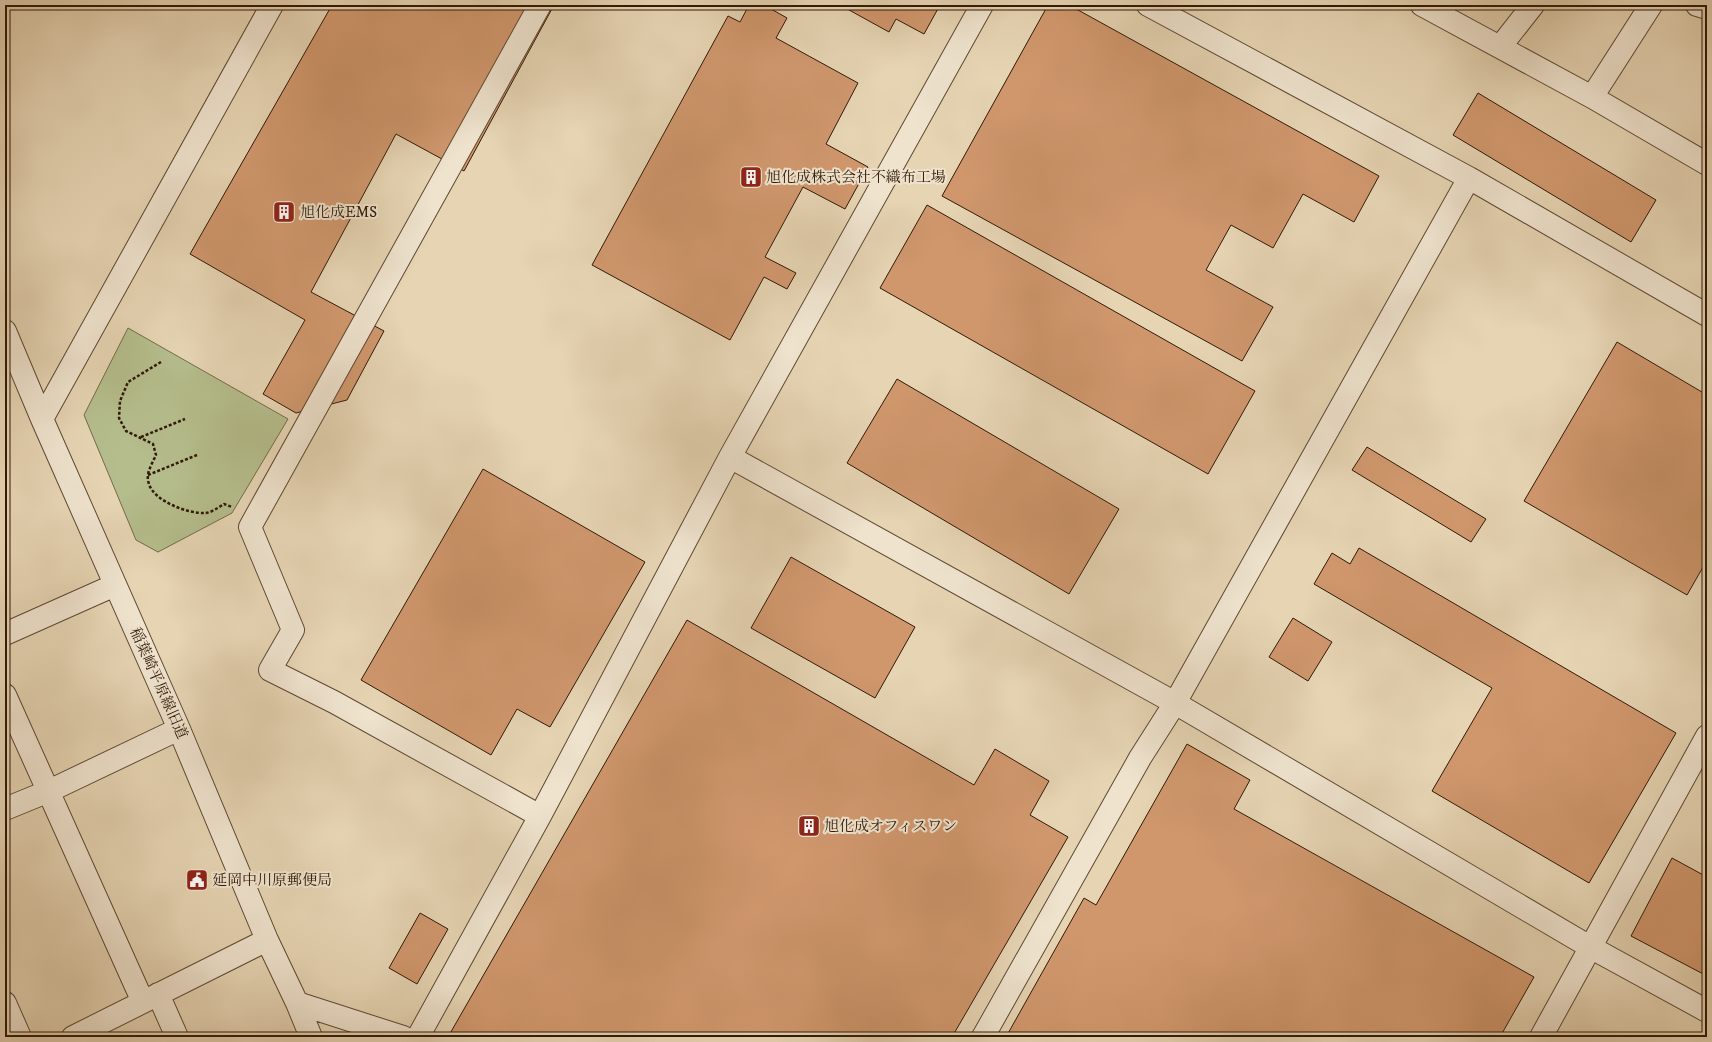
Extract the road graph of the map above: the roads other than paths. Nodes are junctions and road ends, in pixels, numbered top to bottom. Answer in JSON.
{"nodes":[{"id":1,"x":272,"y":5,"type":"edge"},
{"id":2,"x":540,"y":5,"type":"edge"},
{"id":3,"x":982,"y":5,"type":"edge"},
{"id":4,"x":1148,"y":5,"type":"edge"},
{"id":5,"x":1422,"y":5,"type":"edge"},
{"id":6,"x":1533,"y":5,"type":"edge"},
{"id":7,"x":1651,"y":5,"type":"edge"},
{"id":8,"x":1697,"y":5,"type":"edge"},
{"id":9,"x":1707,"y":8,"type":"edge"},
{"id":10,"x":1500,"y":48,"type":"junction"},
{"id":11,"x":1592,"y":97,"type":"junction"},
{"id":12,"x":1707,"y":164,"type":"edge"},
{"id":13,"x":1469,"y":178,"type":"junction"},
{"id":14,"x":1707,"y":315,"type":"edge"},
{"id":15,"x":5,"y":331,"type":"edge"},
{"id":16,"x":42,"y":419,"type":"junction"},
{"id":17,"x":730,"y":457,"type":"junction"},
{"id":18,"x":115,"y":585,"type":"junction"},
{"id":19,"x":5,"y":634,"type":"edge"},
{"id":20,"x":5,"y":695,"type":"edge"},
{"id":21,"x":1175,"y":703,"type":"junction"},
{"id":22,"x":179,"y":729,"type":"junction"},
{"id":23,"x":1707,"y":736,"type":"edge"},
{"id":24,"x":49,"y":791,"type":"junction"},
{"id":25,"x":5,"y":809,"type":"edge"},
{"id":26,"x":540,"y":816,"type":"junction"},
{"id":27,"x":267,"y":940,"type":"junction"},
{"id":28,"x":1590,"y":947,"type":"junction"},
{"id":29,"x":151,"y":998,"type":"junction"},
{"id":30,"x":5,"y":1003,"type":"edge"},
{"id":31,"x":297,"y":1003,"type":"junction"},
{"id":32,"x":1707,"y":1012,"type":"edge"},
{"id":33,"x":20,"y":1037,"type":"edge"},
{"id":34,"x":72,"y":1037,"type":"edge"},
{"id":35,"x":177,"y":1037,"type":"edge"},
{"id":36,"x":311,"y":1037,"type":"edge"},
{"id":37,"x":403,"y":1037,"type":"edge"},
{"id":38,"x":418,"y":1037,"type":"edge"},
{"id":39,"x":983,"y":1037,"type":"edge"},
{"id":40,"x":1542,"y":1037,"type":"edge"}],
"edges":[{"from":1,"to":16,"type":"street"},
{"from":2,"to":26,"type":"street"},
{"from":3,"to":17,"type":"street"},
{"from":4,"to":13,"type":"street"},
{"from":5,"to":10,"type":"street"},
{"from":6,"to":10,"type":"street"},
{"from":7,"to":11,"type":"street"},
{"from":8,"to":9,"type":"street"},
{"from":10,"to":11,"type":"street"},
{"from":11,"to":12,"type":"street"},
{"from":13,"to":14,"type":"street"},
{"from":13,"to":21,"type":"street"},
{"from":15,"to":16,"type":"street","name":"稲葉崎平原線旧道"},
{"from":16,"to":18,"type":"street","name":"稲葉崎平原線旧道"},
{"from":17,"to":21,"type":"street"},
{"from":17,"to":26,"type":"street"},
{"from":18,"to":19,"type":"street"},
{"from":18,"to":22,"type":"street","name":"稲葉崎平原線旧道"},
{"from":20,"to":24,"type":"street"},
{"from":21,"to":28,"type":"street"},
{"from":21,"to":39,"type":"street"},
{"from":22,"to":24,"type":"street"},
{"from":22,"to":27,"type":"street","name":"稲葉崎平原線旧道"},
{"from":23,"to":28,"type":"street"},
{"from":24,"to":25,"type":"street"},
{"from":24,"to":29,"type":"street"},
{"from":26,"to":38,"type":"street"},
{"from":27,"to":29,"type":"street"},
{"from":27,"to":31,"type":"street","name":"稲葉崎平原線旧道"},
{"from":28,"to":32,"type":"street"},
{"from":28,"to":40,"type":"street"},
{"from":29,"to":34,"type":"street"},
{"from":29,"to":35,"type":"street"},
{"from":30,"to":33,"type":"street"},
{"from":31,"to":36,"type":"street","name":"稲葉崎平原線旧道"},
{"from":31,"to":37,"type":"street"}]}
